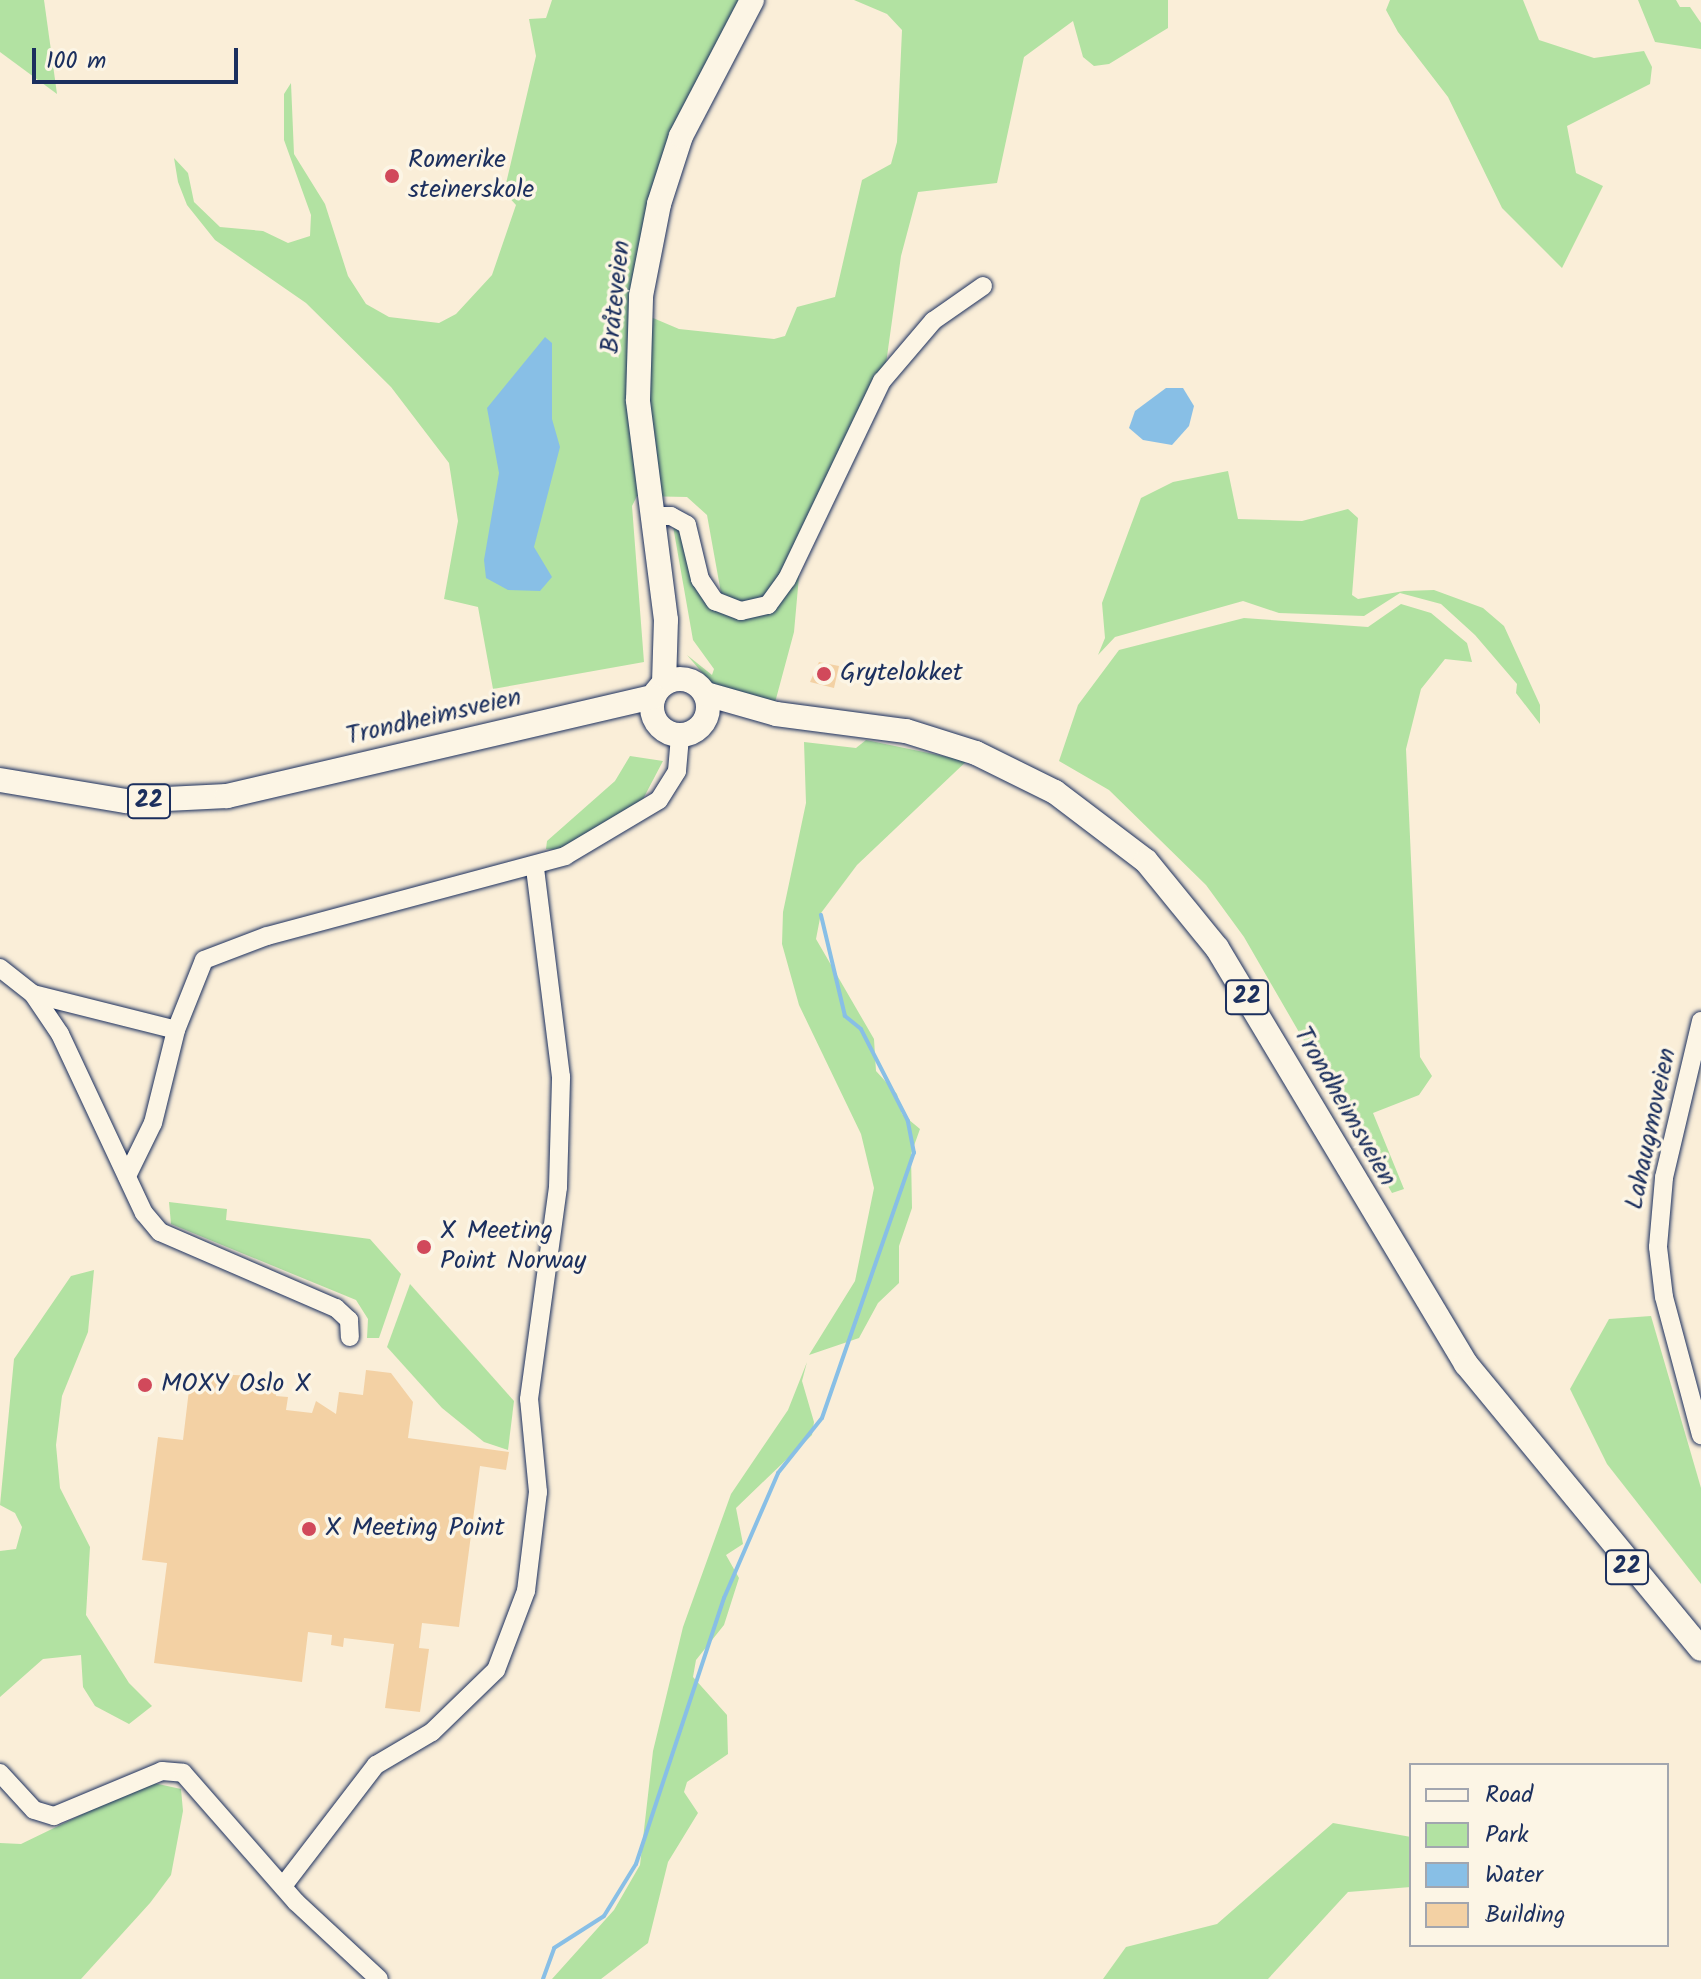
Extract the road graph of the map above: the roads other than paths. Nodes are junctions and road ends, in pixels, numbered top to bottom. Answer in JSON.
{"nodes":[{"id":1,"x":752,"y":0,"type":"edge"},
{"id":2,"x":983,"y":286,"type":"dead end"},
{"id":3,"x":651,"y":516,"type":"junction"},
{"id":4,"x":666,"y":620,"type":"junction"},
{"id":5,"x":698,"y":687,"type":"junction"},
{"id":6,"x":658,"y":700,"type":"junction"},
{"id":7,"x":776,"y":714,"type":"junction"},
{"id":8,"x":705,"y":721,"type":"junction"},
{"id":9,"x":680,"y":735,"type":"junction"},
{"id":10,"x":0,"y":763,"type":"edge"},
{"id":11,"x":298,"y":777,"type":"junction"},
{"id":12,"x":0,"y":780,"type":"edge"},
{"id":13,"x":535,"y":867,"type":"junction"},
{"id":14,"x":0,"y":968,"type":"edge"},
{"id":15,"x":33,"y":994,"type":"junction"},
{"id":16,"x":1701,"y":1021,"type":"edge"},
{"id":17,"x":176,"y":1030,"type":"junction"},
{"id":18,"x":127,"y":1176,"type":"junction"},
{"id":19,"x":350,"y":1337,"type":"dead end"},
{"id":20,"x":1701,"y":1435,"type":"edge"},
{"id":21,"x":1560,"y":1479,"type":"junction"},
{"id":22,"x":1701,"y":1625,"type":"edge"},
{"id":23,"x":1701,"y":1649,"type":"edge"},
{"id":24,"x":0,"y":1773,"type":"edge"},
{"id":25,"x":283,"y":1886,"type":"junction"},
{"id":26,"x":379,"y":1979,"type":"edge"}],
"edges":[{"from":1,"to":3,"type":"main road","name":"Bråteveien"},
{"from":2,"to":3,"type":"street"},
{"from":3,"to":4,"type":"main road","name":"Bråteveien"},
{"from":4,"to":5,"type":"main road","name":"Bråteveien"},
{"from":4,"to":6,"type":"main road","name":"Bråteveien"},
{"from":5,"to":6,"type":"main road","number":"22"},
{"from":5,"to":7,"type":"main road","name":"Trondheimsveien","number":"22"},
{"from":5,"to":8,"type":"main road"},
{"from":6,"to":9,"type":"main road"},
{"from":6,"to":11,"type":"main road","name":"Trondheimsveien","number":"22"},
{"from":7,"to":8,"type":"main road","name":"Trondheimsveien","number":"22"},
{"from":7,"to":21,"type":"main road","name":"Trondheimsveien","number":"22"},
{"from":8,"to":9,"type":"main road","number":"22"},
{"from":9,"to":13,"type":"street"},
{"from":10,"to":11,"type":"main road","name":"Trondheimsveien","number":"22"},
{"from":11,"to":12,"type":"main road","name":"Trondheimsveien","number":"22"},
{"from":13,"to":17,"type":"street"},
{"from":13,"to":25,"type":"street"},
{"from":14,"to":15,"type":"street"},
{"from":15,"to":17,"type":"street"},
{"from":15,"to":18,"type":"street"},
{"from":16,"to":20,"type":"street","name":"Lahaugmoveien"},
{"from":17,"to":18,"type":"street"},
{"from":18,"to":19,"type":"street"},
{"from":21,"to":22,"type":"main road","name":"Trondheimsveien","number":"22"},
{"from":21,"to":23,"type":"main road","name":"Trondheimsveien","number":"22"},
{"from":24,"to":25,"type":"street"},
{"from":25,"to":26,"type":"street"}]}
